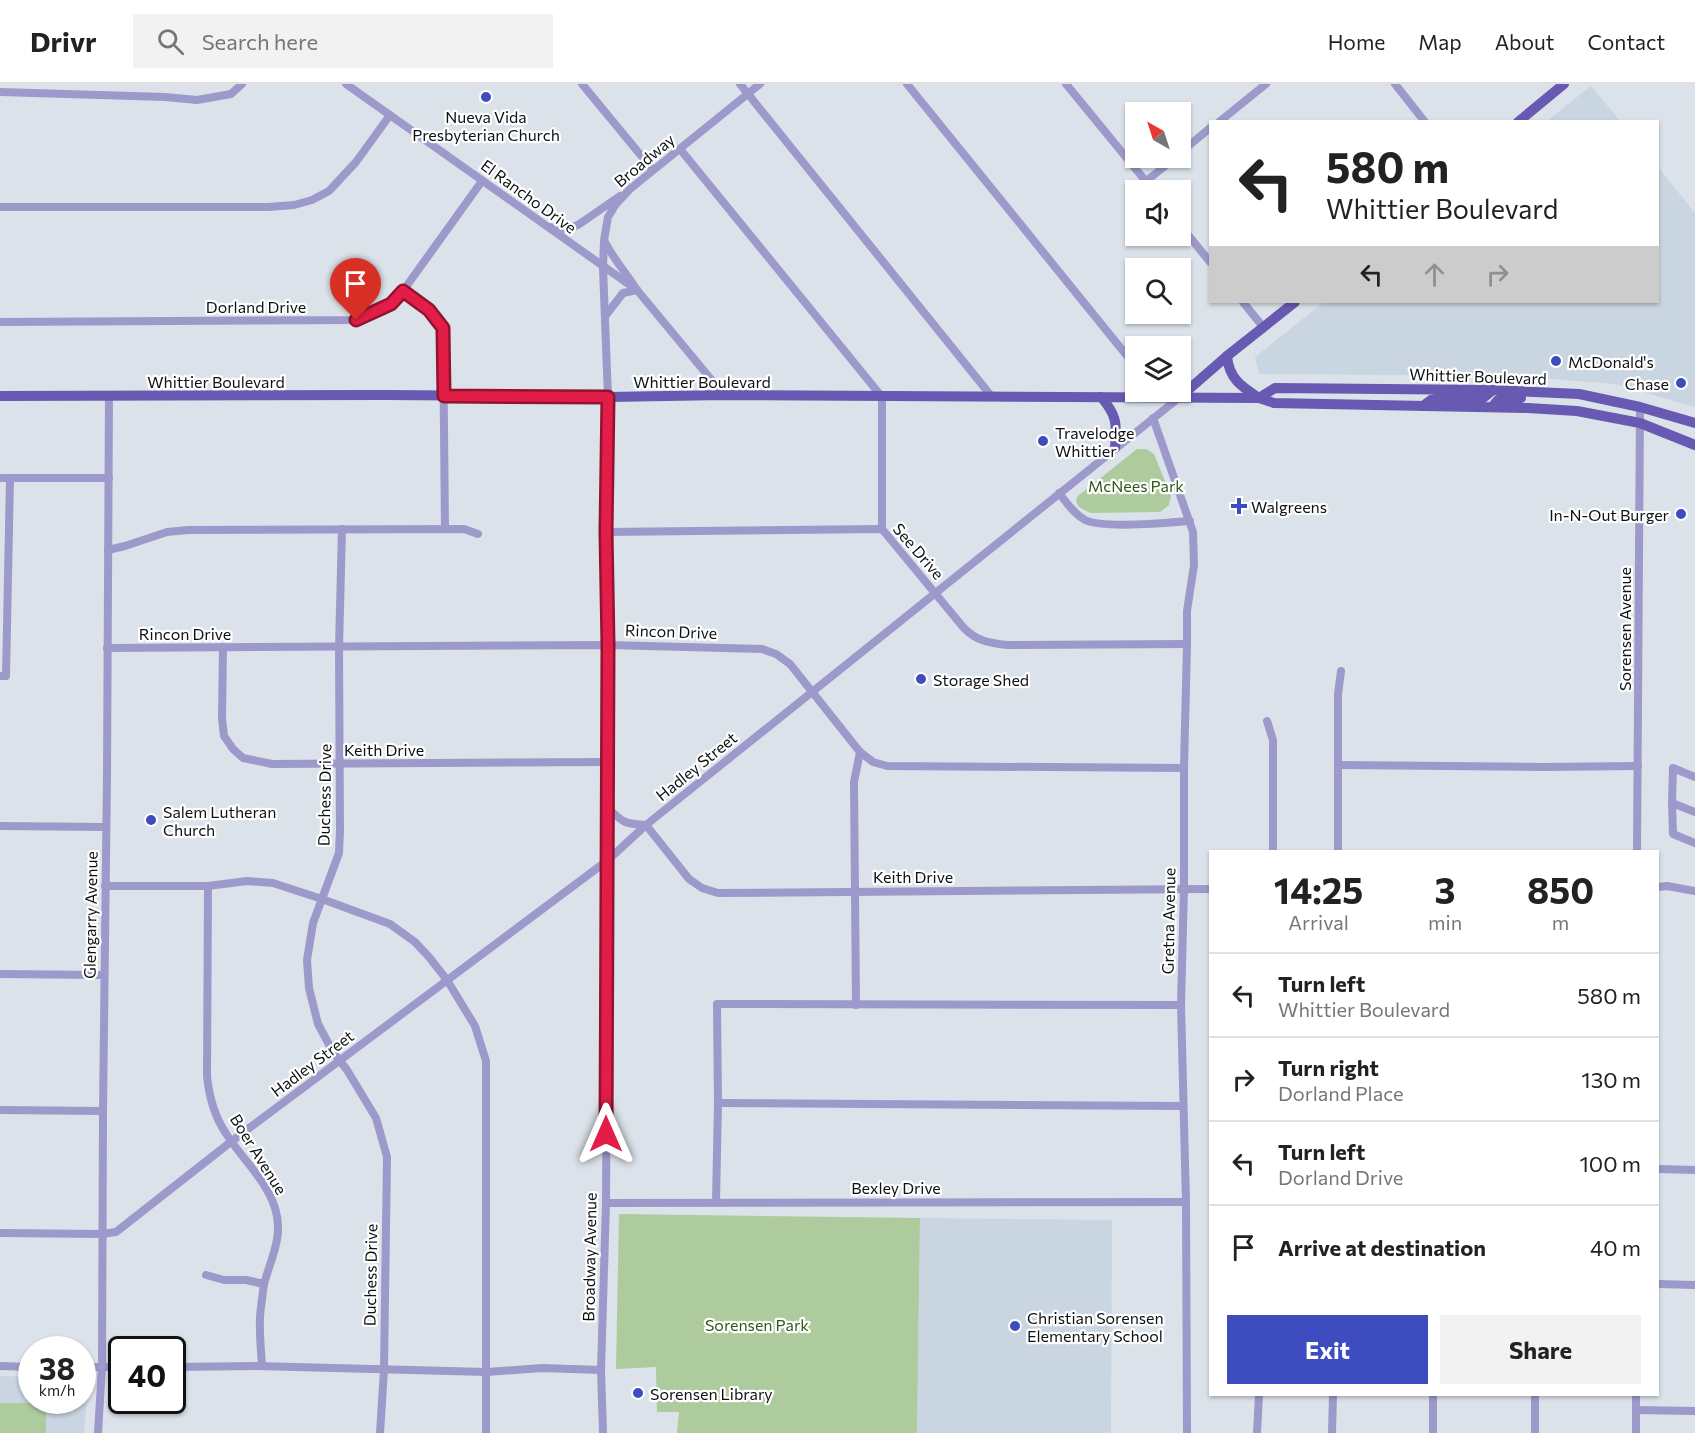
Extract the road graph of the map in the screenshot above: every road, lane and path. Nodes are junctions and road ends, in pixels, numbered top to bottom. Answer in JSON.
{"nodes":[{"id":1,"x":242,"y":84,"type":"edge"},
{"id":2,"x":346,"y":84,"type":"edge"},
{"id":3,"x":582,"y":84,"type":"edge"},
{"id":4,"x":740,"y":84,"type":"edge"},
{"id":5,"x":760,"y":84,"type":"edge"},
{"id":6,"x":907,"y":84,"type":"edge"},
{"id":7,"x":1066,"y":84,"type":"edge"},
{"id":8,"x":1266,"y":84,"type":"edge"},
{"id":9,"x":1395,"y":84,"type":"edge"},
{"id":10,"x":1564,"y":84,"type":"edge"},
{"id":11,"x":0,"y":92,"type":"edge"},
{"id":12,"x":748,"y":94,"type":"junction"},
{"id":13,"x":390,"y":115,"type":"junction"},
{"id":14,"x":1222,"y":120,"type":"edge"},
{"id":15,"x":1423,"y":120,"type":"edge"},
{"id":16,"x":1520,"y":120,"type":"edge"},
{"id":17,"x":1209,"y":129,"type":"edge"},
{"id":18,"x":1191,"y":144,"type":"edge"},
{"id":19,"x":680,"y":149,"type":"junction"},
{"id":20,"x":1163,"y":168,"type":"edge"},
{"id":21,"x":653,"y":170,"type":"junction"},
{"id":22,"x":1144,"y":180,"type":"edge"},
{"id":23,"x":1148,"y":180,"type":"edge"},
{"id":24,"x":482,"y":181,"type":"junction"},
{"id":25,"x":630,"y":189,"type":"junction"},
{"id":26,"x":0,"y":207,"type":"edge"},
{"id":27,"x":547,"y":227,"type":"junction"},
{"id":28,"x":1191,"y":239,"type":"edge"},
{"id":29,"x":604,"y":240,"type":"junction"},
{"id":30,"x":1209,"y":261,"type":"edge"},
{"id":31,"x":603,"y":268,"type":"junction"},
{"id":32,"x":403,"y":291,"type":"junction"},
{"id":33,"x":637,"y":291,"type":"junction"},
{"id":34,"x":1244,"y":303,"type":"edge"},
{"id":35,"x":1294,"y":303,"type":"edge"},
{"id":36,"x":606,"y":315,"type":"junction"},
{"id":37,"x":0,"y":322,"type":"edge"},
{"id":38,"x":1263,"y":327,"type":"junction"},
{"id":39,"x":1125,"y":353,"type":"edge"},
{"id":40,"x":1227,"y":356,"type":"junction"},
{"id":41,"x":1191,"y":387,"type":"edge"},
{"id":42,"x":1333,"y":388,"type":"junction"},
{"id":43,"x":1493,"y":390,"type":"junction"},
{"id":44,"x":1545,"y":393,"type":"junction"},
{"id":45,"x":724,"y":395,"type":"junction"},
{"id":46,"x":0,"y":396,"type":"edge"},
{"id":47,"x":109,"y":396,"type":"junction"},
{"id":48,"x":444,"y":396,"type":"junction"},
{"id":49,"x":1125,"y":396,"type":"edge"},
{"id":50,"x":608,"y":397,"type":"junction"},
{"id":51,"x":882,"y":397,"type":"junction"},
{"id":52,"x":992,"y":397,"type":"junction"},
{"id":53,"x":1101,"y":397,"type":"junction"},
{"id":54,"x":1191,"y":397,"type":"edge"},
{"id":55,"x":1259,"y":398,"type":"junction"},
{"id":56,"x":1174,"y":402,"type":"edge"},
{"id":57,"x":1300,"y":404,"type":"junction"},
{"id":58,"x":1423,"y":406,"type":"junction"},
{"id":59,"x":1492,"y":407,"type":"junction"},
{"id":60,"x":1640,"y":407,"type":"junction"},
{"id":61,"x":1153,"y":418,"type":"junction"},
{"id":62,"x":1640,"y":423,"type":"junction"},
{"id":63,"x":1695,"y":423,"type":"edge"},
{"id":64,"x":1695,"y":445,"type":"edge"},
{"id":65,"x":1115,"y":448,"type":"junction"},
{"id":66,"x":0,"y":478,"type":"edge"},
{"id":67,"x":10,"y":478,"type":"junction"},
{"id":68,"x":109,"y":478,"type":"junction"},
{"id":69,"x":1059,"y":493,"type":"junction"},
{"id":70,"x":1190,"y":521,"type":"junction"},
{"id":71,"x":445,"y":529,"type":"junction"},
{"id":72,"x":882,"y":529,"type":"junction"},
{"id":73,"x":342,"y":530,"type":"junction"},
{"id":74,"x":606,"y":532,"type":"junction"},
{"id":75,"x":478,"y":534,"type":"dead end"},
{"id":76,"x":108,"y":550,"type":"junction"},
{"id":77,"x":936,"y":594,"type":"junction"},
{"id":78,"x":1187,"y":644,"type":"junction"},
{"id":79,"x":608,"y":645,"type":"junction"},
{"id":80,"x":223,"y":647,"type":"junction"},
{"id":81,"x":107,"y":648,"type":"junction"},
{"id":82,"x":339,"y":648,"type":"junction"},
{"id":83,"x":1341,"y":671,"type":"dead end"},
{"id":84,"x":3,"y":676,"type":"edge"},
{"id":85,"x":812,"y":693,"type":"junction"},
{"id":86,"x":1267,"y":721,"type":"dead end"},
{"id":87,"x":860,"y":752,"type":"junction"},
{"id":88,"x":608,"y":762,"type":"junction"},
{"id":89,"x":340,"y":764,"type":"junction"},
{"id":90,"x":1339,"y":765,"type":"junction"},
{"id":91,"x":1638,"y":766,"type":"junction"},
{"id":92,"x":1184,"y":768,"type":"junction"},
{"id":93,"x":1695,"y":777,"type":"edge"},
{"id":94,"x":1672,"y":803,"type":"junction"},
{"id":95,"x":608,"y":808,"type":"junction"},
{"id":96,"x":1695,"y":812,"type":"edge"},
{"id":97,"x":646,"y":825,"type":"junction"},
{"id":98,"x":0,"y":826,"type":"edge"},
{"id":99,"x":106,"y":827,"type":"junction"},
{"id":100,"x":1695,"y":843,"type":"edge"},
{"id":101,"x":1273,"y":850,"type":"edge"},
{"id":102,"x":1338,"y":850,"type":"edge"},
{"id":103,"x":1637,"y":850,"type":"edge"},
{"id":104,"x":608,"y":860,"type":"junction"},
{"id":105,"x":105,"y":886,"type":"junction"},
{"id":106,"x":208,"y":886,"type":"junction"},
{"id":107,"x":1659,"y":887,"type":"edge"},
{"id":108,"x":1184,"y":889,"type":"junction"},
{"id":109,"x":1209,"y":889,"type":"edge"},
{"id":110,"x":855,"y":891,"type":"junction"},
{"id":111,"x":1695,"y":891,"type":"edge"},
{"id":112,"x":322,"y":899,"type":"junction"},
{"id":113,"x":0,"y":974,"type":"edge"},
{"id":114,"x":104,"y":975,"type":"junction"},
{"id":115,"x":447,"y":980,"type":"junction"},
{"id":116,"x":856,"y":1005,"type":"junction"},
{"id":117,"x":1180,"y":1005,"type":"junction"},
{"id":118,"x":340,"y":1062,"type":"junction"},
{"id":119,"x":718,"y":1103,"type":"junction"},
{"id":120,"x":1182,"y":1106,"type":"junction"},
{"id":121,"x":0,"y":1110,"type":"edge"},
{"id":122,"x":103,"y":1111,"type":"junction"},
{"id":123,"x":232,"y":1141,"type":"junction"},
{"id":124,"x":1659,"y":1169,"type":"edge"},
{"id":125,"x":1695,"y":1170,"type":"edge"},
{"id":126,"x":716,"y":1202,"type":"junction"},
{"id":127,"x":1186,"y":1202,"type":"junction"},
{"id":128,"x":606,"y":1203,"type":"junction"},
{"id":129,"x":0,"y":1233,"type":"edge"},
{"id":130,"x":102,"y":1234,"type":"junction"},
{"id":131,"x":206,"y":1275,"type":"dead end"},
{"id":132,"x":264,"y":1284,"type":"junction"},
{"id":133,"x":1659,"y":1284,"type":"edge"},
{"id":134,"x":1695,"y":1285,"type":"edge"},
{"id":135,"x":0,"y":1366,"type":"edge"},
{"id":136,"x":262,"y":1366,"type":"junction"},
{"id":137,"x":18,"y":1367,"type":"edge"},
{"id":138,"x":96,"y":1367,"type":"edge"},
{"id":139,"x":102,"y":1367,"type":"junction"},
{"id":140,"x":108,"y":1367,"type":"edge"},
{"id":141,"x":186,"y":1367,"type":"edge"},
{"id":142,"x":384,"y":1370,"type":"junction"},
{"id":143,"x":602,"y":1370,"type":"junction"},
{"id":144,"x":487,"y":1372,"type":"junction"},
{"id":145,"x":1258,"y":1396,"type":"edge"},
{"id":146,"x":1332,"y":1396,"type":"edge"},
{"id":147,"x":1433,"y":1396,"type":"edge"},
{"id":148,"x":1535,"y":1396,"type":"edge"},
{"id":149,"x":1636,"y":1396,"type":"edge"},
{"id":150,"x":1636,"y":1410,"type":"junction"},
{"id":151,"x":1695,"y":1411,"type":"edge"},
{"id":152,"x":98,"y":1433,"type":"edge"},
{"id":153,"x":380,"y":1433,"type":"edge"},
{"id":154,"x":486,"y":1433,"type":"edge"},
{"id":155,"x":603,"y":1433,"type":"edge"},
{"id":156,"x":1187,"y":1433,"type":"edge"},
{"id":157,"x":1257,"y":1433,"type":"edge"},
{"id":158,"x":1332,"y":1433,"type":"edge"},
{"id":159,"x":1433,"y":1433,"type":"edge"},
{"id":160,"x":1535,"y":1433,"type":"edge"},
{"id":161,"x":1636,"y":1433,"type":"edge"}],
"edges":[{"from":1,"to":11,"type":"street"},
{"from":2,"to":13,"type":"street","name":"El Rancho Drive"},
{"from":3,"to":21,"type":"street"},
{"from":4,"to":12,"type":"street"},
{"from":5,"to":12,"type":"street","name":"Broadway"},
{"from":6,"to":39,"type":"street"},
{"from":7,"to":22,"type":"street"},
{"from":8,"to":14,"type":"street"},
{"from":9,"to":15,"type":"street"},
{"from":10,"to":16,"type":"main road"},
{"from":12,"to":19,"type":"street","name":"Broadway"},
{"from":12,"to":52,"type":"street"},
{"from":13,"to":24,"type":"street","name":"El Rancho Drive"},
{"from":13,"to":26,"type":"street"},
{"from":17,"to":18,"type":"street"},
{"from":19,"to":21,"type":"street","name":"Broadway"},
{"from":19,"to":51,"type":"street"},
{"from":20,"to":23,"type":"street"},
{"from":21,"to":25,"type":"street","name":"Broadway"},
{"from":24,"to":27,"type":"street","name":"El Rancho Drive"},
{"from":24,"to":32,"type":"street","name":"Dorland Drive"},
{"from":25,"to":27,"type":"street"},
{"from":25,"to":29,"type":"street","name":"Broadway"},
{"from":27,"to":31,"type":"street","name":"El Rancho Drive"},
{"from":28,"to":30,"type":"street"},
{"from":29,"to":31,"type":"street","name":"Broadway"},
{"from":29,"to":33,"type":"street","name":"El Rancho Drive"},
{"from":31,"to":33,"type":"street","name":"El Rancho Drive"},
{"from":31,"to":36,"type":"street","name":"Broadway"},
{"from":32,"to":37,"type":"street","name":"Dorland Drive"},
{"from":32,"to":48,"type":"street"},
{"from":33,"to":36,"type":"street"},
{"from":33,"to":45,"type":"street","name":"El Rancho Drive"},
{"from":34,"to":38,"type":"street"},
{"from":35,"to":38,"type":"main road","name":"Hadley Street"},
{"from":36,"to":50,"type":"street","name":"Broadway"},
{"from":38,"to":40,"type":"main road","name":"Hadley Street"},
{"from":40,"to":41,"type":"main road","name":"Hadley Street"},
{"from":40,"to":55,"type":"main road"},
{"from":42,"to":43,"type":"main road","name":"Whittier Boulevard"},
{"from":42,"to":55,"type":"main road","name":"Whittier Boulevard"},
{"from":42,"to":57,"type":"main road"},
{"from":43,"to":44,"type":"main road","name":"Whittier Boulevard"},
{"from":43,"to":58,"type":"main road"},
{"from":44,"to":59,"type":"main road"},
{"from":44,"to":60,"type":"main road","name":"Whittier Boulevard"},
{"from":45,"to":50,"type":"main road","name":"Whittier Boulevard"},
{"from":45,"to":51,"type":"main road","name":"Whittier Boulevard"},
{"from":46,"to":47,"type":"main road","name":"Whittier Boulevard"},
{"from":47,"to":48,"type":"main road","name":"Whittier Boulevard"},
{"from":47,"to":68,"type":"street","name":"Glengarry Avenue"},
{"from":48,"to":50,"type":"main road","name":"Whittier Boulevard"},
{"from":48,"to":71,"type":"street"},
{"from":49,"to":53,"type":"main road","name":"Whittier Boulevard"},
{"from":50,"to":74,"type":"street","name":"Broadway Avenue"},
{"from":51,"to":52,"type":"main road","name":"Whittier Boulevard"},
{"from":51,"to":72,"type":"street"},
{"from":52,"to":53,"type":"main road","name":"Whittier Boulevard"},
{"from":53,"to":65,"type":"main road"},
{"from":54,"to":55,"type":"main road","name":"Whittier Boulevard"},
{"from":55,"to":57,"type":"main road","name":"Whittier Boulevard"},
{"from":56,"to":61,"type":"street","name":"Hadley Street"},
{"from":57,"to":58,"type":"main road","name":"Whittier Boulevard"},
{"from":58,"to":59,"type":"main road","name":"Whittier Boulevard"},
{"from":59,"to":62,"type":"main road","name":"Whittier Boulevard"},
{"from":60,"to":62,"type":"street","name":"Sorensen Avenue"},
{"from":60,"to":63,"type":"main road","name":"Whittier Boulevard"},
{"from":61,"to":65,"type":"street","name":"Hadley Street"},
{"from":61,"to":70,"type":"street","name":"Gretna Avenue"},
{"from":62,"to":64,"type":"main road","name":"Whittier Boulevard"},
{"from":62,"to":91,"type":"street","name":"Sorensen Avenue"},
{"from":65,"to":69,"type":"street","name":"Hadley Street"},
{"from":66,"to":67,"type":"street"},
{"from":67,"to":68,"type":"street"},
{"from":67,"to":84,"type":"street"},
{"from":68,"to":76,"type":"street","name":"Glengarry Avenue"},
{"from":69,"to":70,"type":"street"},
{"from":69,"to":77,"type":"street","name":"Hadley Street"},
{"from":70,"to":78,"type":"street","name":"Gretna Avenue"},
{"from":71,"to":73,"type":"street"},
{"from":71,"to":75,"type":"street"},
{"from":72,"to":74,"type":"street","name":"See Drive"},
{"from":72,"to":77,"type":"street","name":"See Drive"},
{"from":73,"to":76,"type":"street"},
{"from":73,"to":82,"type":"street","name":"Duchess Drive"},
{"from":74,"to":79,"type":"street","name":"Broadway Avenue"},
{"from":76,"to":81,"type":"street","name":"Glengarry Avenue"},
{"from":77,"to":78,"type":"street","name":"See Drive"},
{"from":77,"to":85,"type":"street","name":"Hadley Street"},
{"from":78,"to":92,"type":"street","name":"Gretna Avenue"},
{"from":79,"to":82,"type":"street","name":"Rincon Drive"},
{"from":79,"to":85,"type":"street","name":"Rincon Drive"},
{"from":79,"to":88,"type":"street","name":"Broadway Avenue"},
{"from":80,"to":81,"type":"street","name":"Rincon Drive"},
{"from":80,"to":82,"type":"street","name":"Rincon Drive"},
{"from":80,"to":89,"type":"street","name":"Keith Drive"},
{"from":81,"to":99,"type":"street","name":"Glengarry Avenue"},
{"from":82,"to":89,"type":"street","name":"Duchess Drive"},
{"from":83,"to":90,"type":"street"},
{"from":85,"to":87,"type":"street","name":"Rincon Drive"},
{"from":85,"to":97,"type":"street","name":"Hadley Street"},
{"from":86,"to":101,"type":"street"},
{"from":87,"to":92,"type":"street","name":"Rincon Drive"},
{"from":87,"to":110,"type":"street"},
{"from":88,"to":89,"type":"street","name":"Keith Drive"},
{"from":88,"to":95,"type":"street","name":"Broadway Avenue"},
{"from":89,"to":112,"type":"street","name":"Duchess Drive"},
{"from":90,"to":91,"type":"street"},
{"from":90,"to":102,"type":"street"},
{"from":91,"to":103,"type":"street","name":"Sorensen Avenue"},
{"from":92,"to":108,"type":"street","name":"Gretna Avenue"},
{"from":93,"to":94,"type":"street"},
{"from":94,"to":96,"type":"street"},
{"from":94,"to":100,"type":"street"},
{"from":95,"to":97,"type":"street"},
{"from":95,"to":104,"type":"street","name":"Broadway Avenue"},
{"from":97,"to":104,"type":"street","name":"Hadley Street"},
{"from":97,"to":110,"type":"street","name":"Keith Drive"},
{"from":98,"to":99,"type":"street"},
{"from":99,"to":105,"type":"street","name":"Glengarry Avenue"},
{"from":104,"to":115,"type":"street","name":"Hadley Street"},
{"from":104,"to":128,"type":"street","name":"Broadway Avenue"},
{"from":105,"to":106,"type":"street"},
{"from":105,"to":114,"type":"street","name":"Glengarry Avenue"},
{"from":106,"to":112,"type":"street"},
{"from":106,"to":123,"type":"street","name":"Boer Avenue"},
{"from":107,"to":111,"type":"street"},
{"from":108,"to":109,"type":"street","name":"Keith Drive"},
{"from":108,"to":110,"type":"street","name":"Keith Drive"},
{"from":108,"to":117,"type":"street","name":"Gretna Avenue"},
{"from":110,"to":116,"type":"street"},
{"from":112,"to":115,"type":"street"},
{"from":112,"to":118,"type":"street","name":"Duchess Drive"},
{"from":113,"to":114,"type":"street"},
{"from":114,"to":122,"type":"street","name":"Glengarry Avenue"},
{"from":115,"to":118,"type":"street","name":"Hadley Street"},
{"from":115,"to":144,"type":"street"},
{"from":116,"to":117,"type":"street"},
{"from":116,"to":119,"type":"street"},
{"from":117,"to":120,"type":"street","name":"Gretna Avenue"},
{"from":118,"to":123,"type":"street","name":"Hadley Street"},
{"from":118,"to":142,"type":"street","name":"Duchess Drive"},
{"from":119,"to":120,"type":"street"},
{"from":119,"to":126,"type":"street"},
{"from":120,"to":127,"type":"street","name":"Gretna Avenue"},
{"from":121,"to":122,"type":"street"},
{"from":122,"to":130,"type":"street","name":"Glengarry Avenue"},
{"from":123,"to":130,"type":"street","name":"Hadley Street"},
{"from":123,"to":132,"type":"street","name":"Boer Avenue"},
{"from":124,"to":125,"type":"street"},
{"from":126,"to":127,"type":"street","name":"Bexley Drive"},
{"from":126,"to":128,"type":"street","name":"Bexley Drive"},
{"from":127,"to":156,"type":"street","name":"Gretna Avenue"},
{"from":128,"to":143,"type":"street","name":"Broadway Avenue"},
{"from":129,"to":130,"type":"street"},
{"from":130,"to":139,"type":"street","name":"Glengarry Avenue"},
{"from":131,"to":132,"type":"street"},
{"from":132,"to":136,"type":"street","name":"Boer Avenue"},
{"from":133,"to":134,"type":"street"},
{"from":135,"to":137,"type":"street"},
{"from":136,"to":141,"type":"street"},
{"from":136,"to":142,"type":"street"},
{"from":138,"to":139,"type":"street"},
{"from":139,"to":140,"type":"street"},
{"from":139,"to":152,"type":"street","name":"Glengarry Avenue"},
{"from":142,"to":144,"type":"street"},
{"from":142,"to":153,"type":"street","name":"Duchess Drive"},
{"from":143,"to":144,"type":"street"},
{"from":143,"to":155,"type":"street","name":"Broadway Avenue"},
{"from":144,"to":154,"type":"street"},
{"from":145,"to":157,"type":"street"},
{"from":146,"to":158,"type":"street"},
{"from":147,"to":159,"type":"street"},
{"from":148,"to":160,"type":"street"},
{"from":149,"to":150,"type":"street"},
{"from":150,"to":151,"type":"street"},
{"from":150,"to":161,"type":"street"}]}
